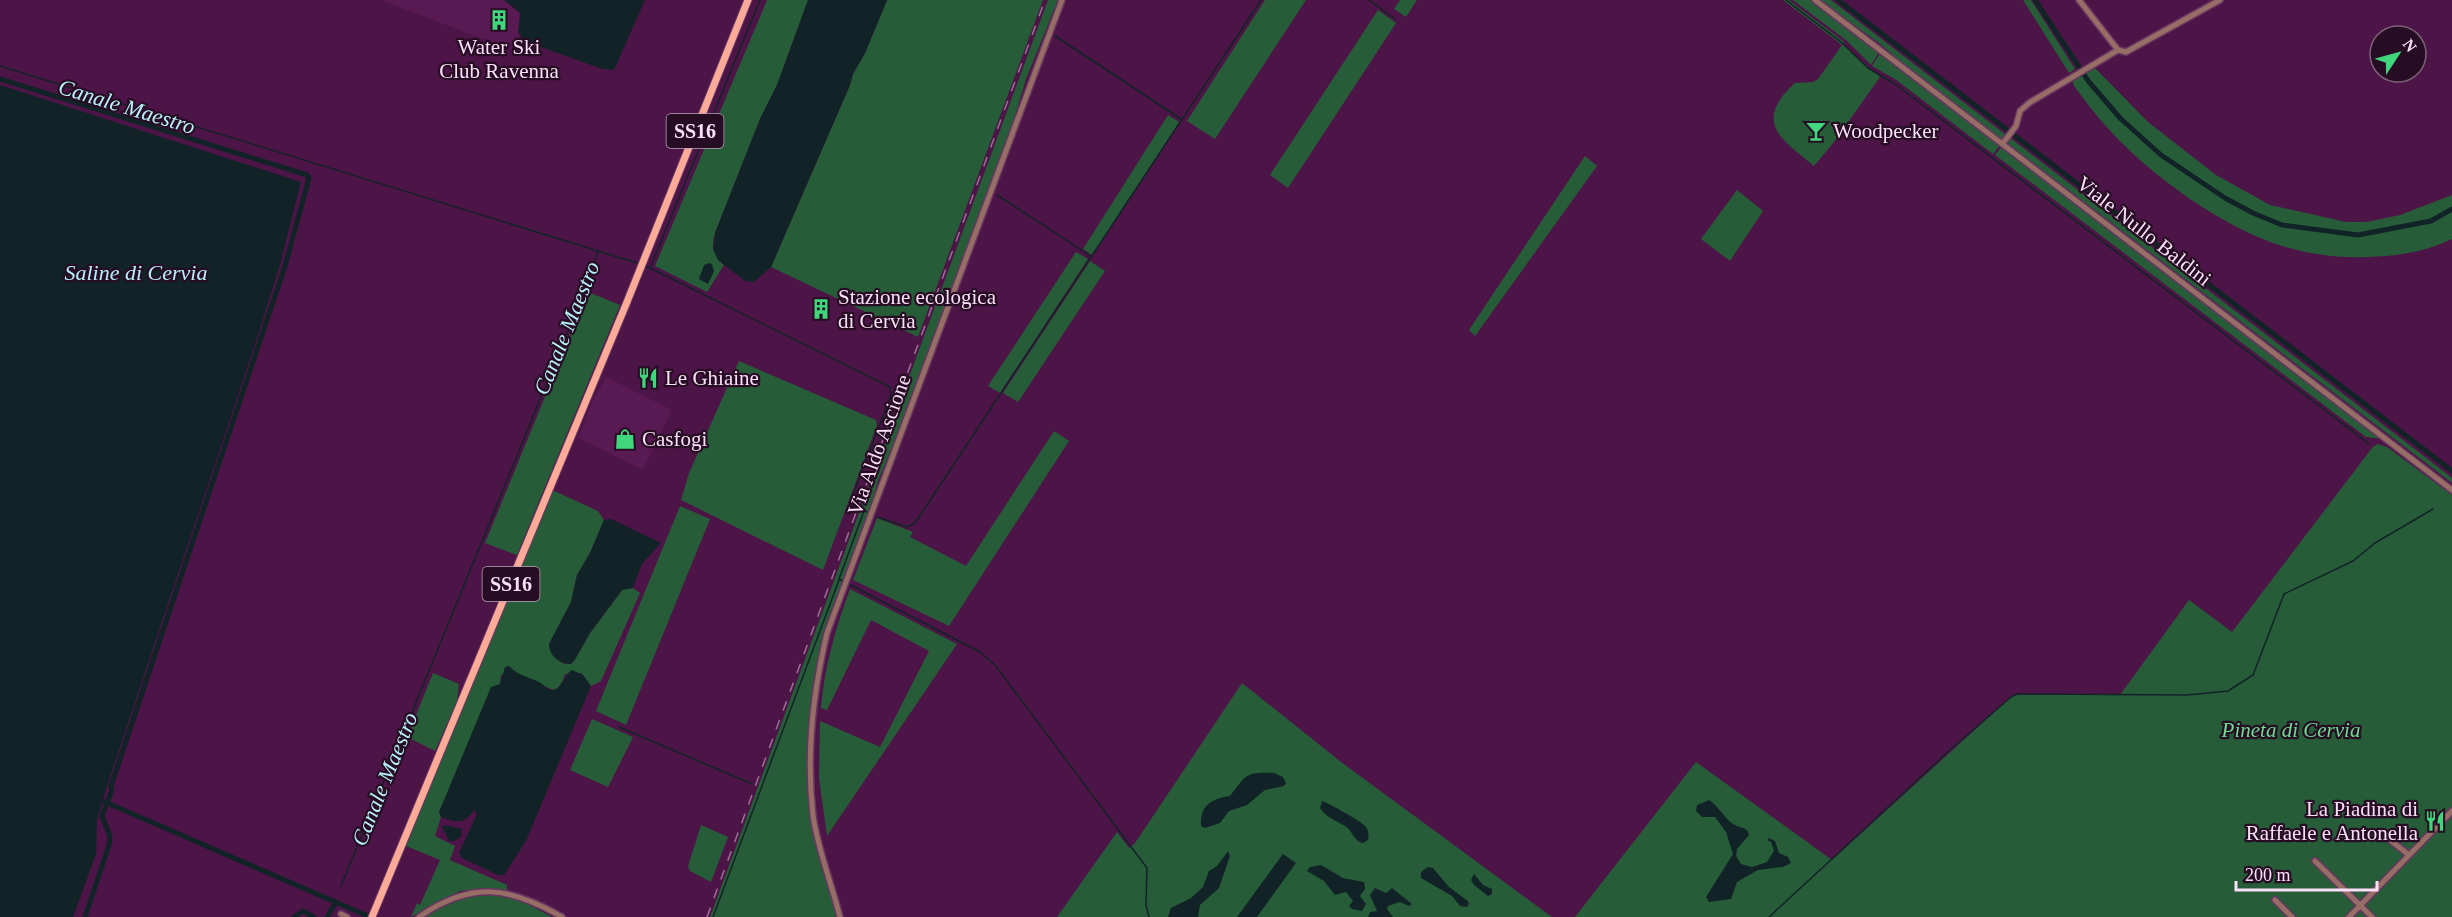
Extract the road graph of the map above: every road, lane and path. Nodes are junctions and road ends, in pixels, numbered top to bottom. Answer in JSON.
{"nodes":[{"id":1,"x":748,"y":0,"type":"edge"},
{"id":2,"x":1062,"y":0,"type":"edge"},
{"id":3,"x":1815,"y":0,"type":"edge"},
{"id":4,"x":2079,"y":0,"type":"edge"},
{"id":5,"x":2220,"y":0,"type":"edge"},
{"id":6,"x":2118,"y":50,"type":"junction"},
{"id":7,"x":2004,"y":141,"type":"junction"},
{"id":8,"x":2452,"y":488,"type":"edge"},
{"id":9,"x":2452,"y":812,"type":"edge"},
{"id":10,"x":2380,"y":832,"type":"dead end"},
{"id":11,"x":2409,"y":855,"type":"junction"},
{"id":12,"x":2315,"y":861,"type":"dead end"},
{"id":13,"x":2275,"y":900,"type":"dead end"},
{"id":14,"x":2360,"y":905,"type":"junction"},
{"id":15,"x":341,"y":914,"type":"dead end"},
{"id":16,"x":840,"y":916,"type":"edge"},
{"id":17,"x":348,"y":917,"type":"edge"},
{"id":18,"x":372,"y":917,"type":"edge"},
{"id":19,"x":418,"y":917,"type":"edge"},
{"id":20,"x":562,"y":917,"type":"edge"},
{"id":21,"x":2292,"y":917,"type":"edge"},
{"id":22,"x":2349,"y":917,"type":"edge"},
{"id":23,"x":2372,"y":917,"type":"edge"}],
"edges":[{"from":1,"to":18,"type":"main road","number":"SS16"},
{"from":2,"to":16,"type":"street","name":"Via Aldo Ascione"},
{"from":3,"to":7,"type":"street","name":"Viale Nullo Baldini"},
{"from":4,"to":6,"type":"street"},
{"from":5,"to":6,"type":"street"},
{"from":6,"to":7,"type":"street"},
{"from":7,"to":8,"type":"street","name":"Viale Nullo Baldini"},
{"from":9,"to":11,"type":"street"},
{"from":10,"to":11,"type":"street"},
{"from":11,"to":14,"type":"street"},
{"from":12,"to":14,"type":"street"},
{"from":13,"to":21,"type":"street"},
{"from":14,"to":22,"type":"street"},
{"from":14,"to":23,"type":"street"},
{"from":15,"to":17,"type":"street"},
{"from":19,"to":20,"type":"street"}]}
